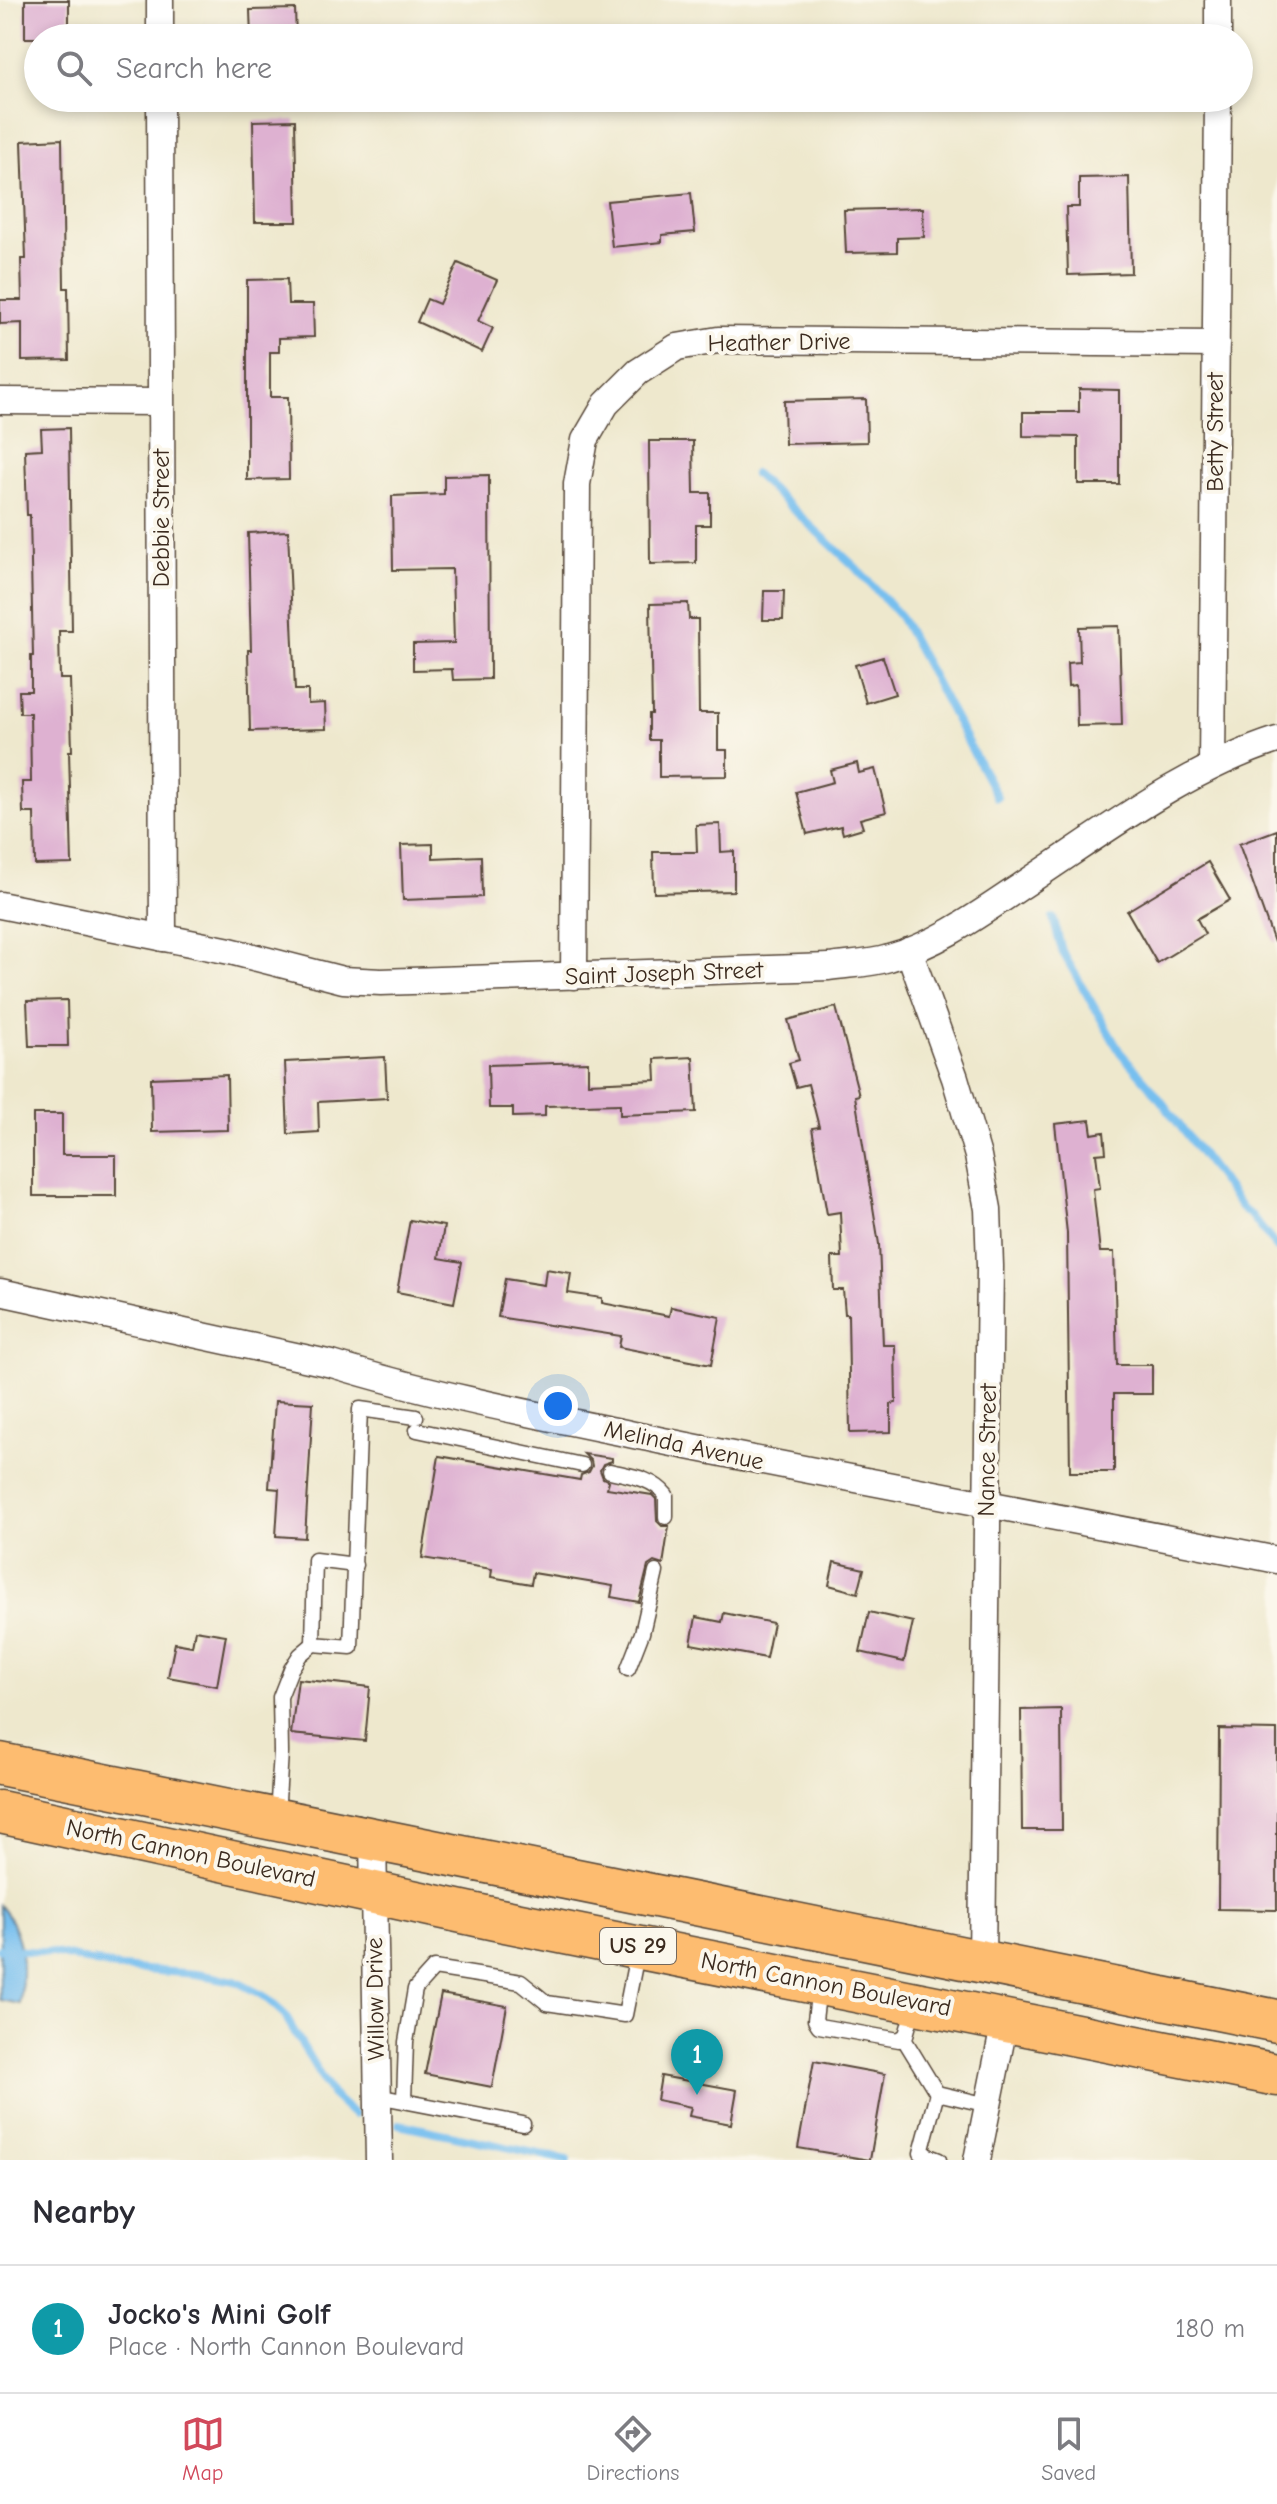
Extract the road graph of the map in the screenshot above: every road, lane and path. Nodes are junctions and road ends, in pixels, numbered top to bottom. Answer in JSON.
{"nodes":[{"id":1,"x":160,"y":0,"type":"edge"},
{"id":2,"x":1218,"y":0,"type":"edge"},
{"id":3,"x":160,"y":24,"type":"edge"},
{"id":4,"x":1218,"y":24,"type":"edge"},
{"id":5,"x":160,"y":112,"type":"edge"},
{"id":6,"x":1218,"y":112,"type":"edge"},
{"id":7,"x":1216,"y":344,"type":"junction"},
{"id":8,"x":0,"y":401,"type":"edge"},
{"id":9,"x":160,"y":402,"type":"junction"},
{"id":10,"x":1277,"y":740,"type":"edge"},
{"id":11,"x":1212,"y":766,"type":"junction"},
{"id":12,"x":0,"y":905,"type":"edge"},
{"id":13,"x":163,"y":938,"type":"junction"},
{"id":14,"x":909,"y":951,"type":"junction"},
{"id":15,"x":574,"y":976,"type":"junction"},
{"id":16,"x":0,"y":1292,"type":"edge"},
{"id":17,"x":582,"y":1465,"type":"dead end"},
{"id":18,"x":610,"y":1471,"type":"dead end"},
{"id":19,"x":987,"y":1503,"type":"junction"},
{"id":20,"x":666,"y":1517,"type":"dead end"},
{"id":21,"x":1277,"y":1560,"type":"edge"},
{"id":22,"x":355,"y":1565,"type":"junction"},
{"id":23,"x":656,"y":1572,"type":"dead end"},
{"id":24,"x":313,"y":1644,"type":"junction"},
{"id":25,"x":628,"y":1669,"type":"dead end"},
{"id":26,"x":0,"y":1764,"type":"edge"},
{"id":27,"x":0,"y":1812,"type":"edge"},
{"id":28,"x":277,"y":1820,"type":"junction"},
{"id":29,"x":373,"y":1839,"type":"junction"},
{"id":30,"x":373,"y":1892,"type":"junction"},
{"id":31,"x":639,"y":1946,"type":"junction"},
{"id":32,"x":982,"y":1961,"type":"junction"},
{"id":33,"x":909,"y":2020,"type":"junction"},
{"id":34,"x":1005,"y":2021,"type":"junction"},
{"id":35,"x":1277,"y":2021,"type":"edge"},
{"id":36,"x":1277,"y":2075,"type":"edge"},
{"id":37,"x":937,"y":2093,"type":"junction"},
{"id":38,"x":377,"y":2096,"type":"junction"},
{"id":39,"x":404,"y":2100,"type":"junction"},
{"id":40,"x":988,"y":2105,"type":"junction"},
{"id":41,"x":523,"y":2124,"type":"dead end"},
{"id":42,"x":379,"y":2160,"type":"edge"},
{"id":43,"x":939,"y":2160,"type":"edge"},
{"id":44,"x":977,"y":2160,"type":"edge"}],
"edges":[{"from":1,"to":3,"type":"street"},
{"from":2,"to":4,"type":"street"},
{"from":5,"to":9,"type":"street","name":"Debbie Street"},
{"from":6,"to":7,"type":"street","name":"Betty Street"},
{"from":7,"to":11,"type":"street","name":"Betty Street"},
{"from":7,"to":15,"type":"street","name":"Heather Drive"},
{"from":8,"to":9,"type":"street"},
{"from":9,"to":13,"type":"street","name":"Debbie Street"},
{"from":10,"to":11,"type":"street","name":"Saint Joseph Street"},
{"from":11,"to":14,"type":"street","name":"Saint Joseph Street"},
{"from":12,"to":13,"type":"street","name":"Saint Joseph Street"},
{"from":13,"to":15,"type":"street","name":"Saint Joseph Street"},
{"from":14,"to":15,"type":"street","name":"Saint Joseph Street"},
{"from":14,"to":19,"type":"street","name":"Nance Street"},
{"from":16,"to":19,"type":"street","name":"Melinda Avenue"},
{"from":17,"to":22,"type":"lane"},
{"from":18,"to":20,"type":"lane"},
{"from":19,"to":21,"type":"street","name":"Melinda Avenue"},
{"from":19,"to":32,"type":"street","name":"Nance Street"},
{"from":22,"to":24,"type":"lane"},
{"from":22,"to":24,"type":"lane"},
{"from":23,"to":25,"type":"lane"},
{"from":24,"to":28,"type":"lane"},
{"from":26,"to":28,"type":"main road","name":"North Cannon Boulevard","number":"US 29"},
{"from":27,"to":30,"type":"main road","name":"North Cannon Boulevard","number":"US 29"},
{"from":28,"to":29,"type":"main road","name":"North Cannon Boulevard","number":"US 29"},
{"from":29,"to":30,"type":"street","name":"Willow Drive"},
{"from":29,"to":32,"type":"main road","name":"North Cannon Boulevard","number":"US 29"},
{"from":30,"to":31,"type":"main road","name":"North Cannon Boulevard","number":"US 29"},
{"from":30,"to":38,"type":"street","name":"Willow Drive"},
{"from":31,"to":33,"type":"main road","name":"North Cannon Boulevard","number":"US 29"},
{"from":31,"to":39,"type":"lane"},
{"from":32,"to":35,"type":"main road","name":"North Cannon Boulevard","number":"US 29"},
{"from":33,"to":34,"type":"main road","name":"North Cannon Boulevard","number":"US 29"},
{"from":33,"to":37,"type":"lane"},
{"from":34,"to":36,"type":"main road","name":"North Cannon Boulevard","number":"US 29"},
{"from":34,"to":40,"type":"street"},
{"from":37,"to":40,"type":"lane"},
{"from":37,"to":43,"type":"lane"},
{"from":38,"to":39,"type":"lane"},
{"from":38,"to":42,"type":"street","name":"Willow Drive"},
{"from":39,"to":41,"type":"lane"},
{"from":40,"to":44,"type":"street"}]}
